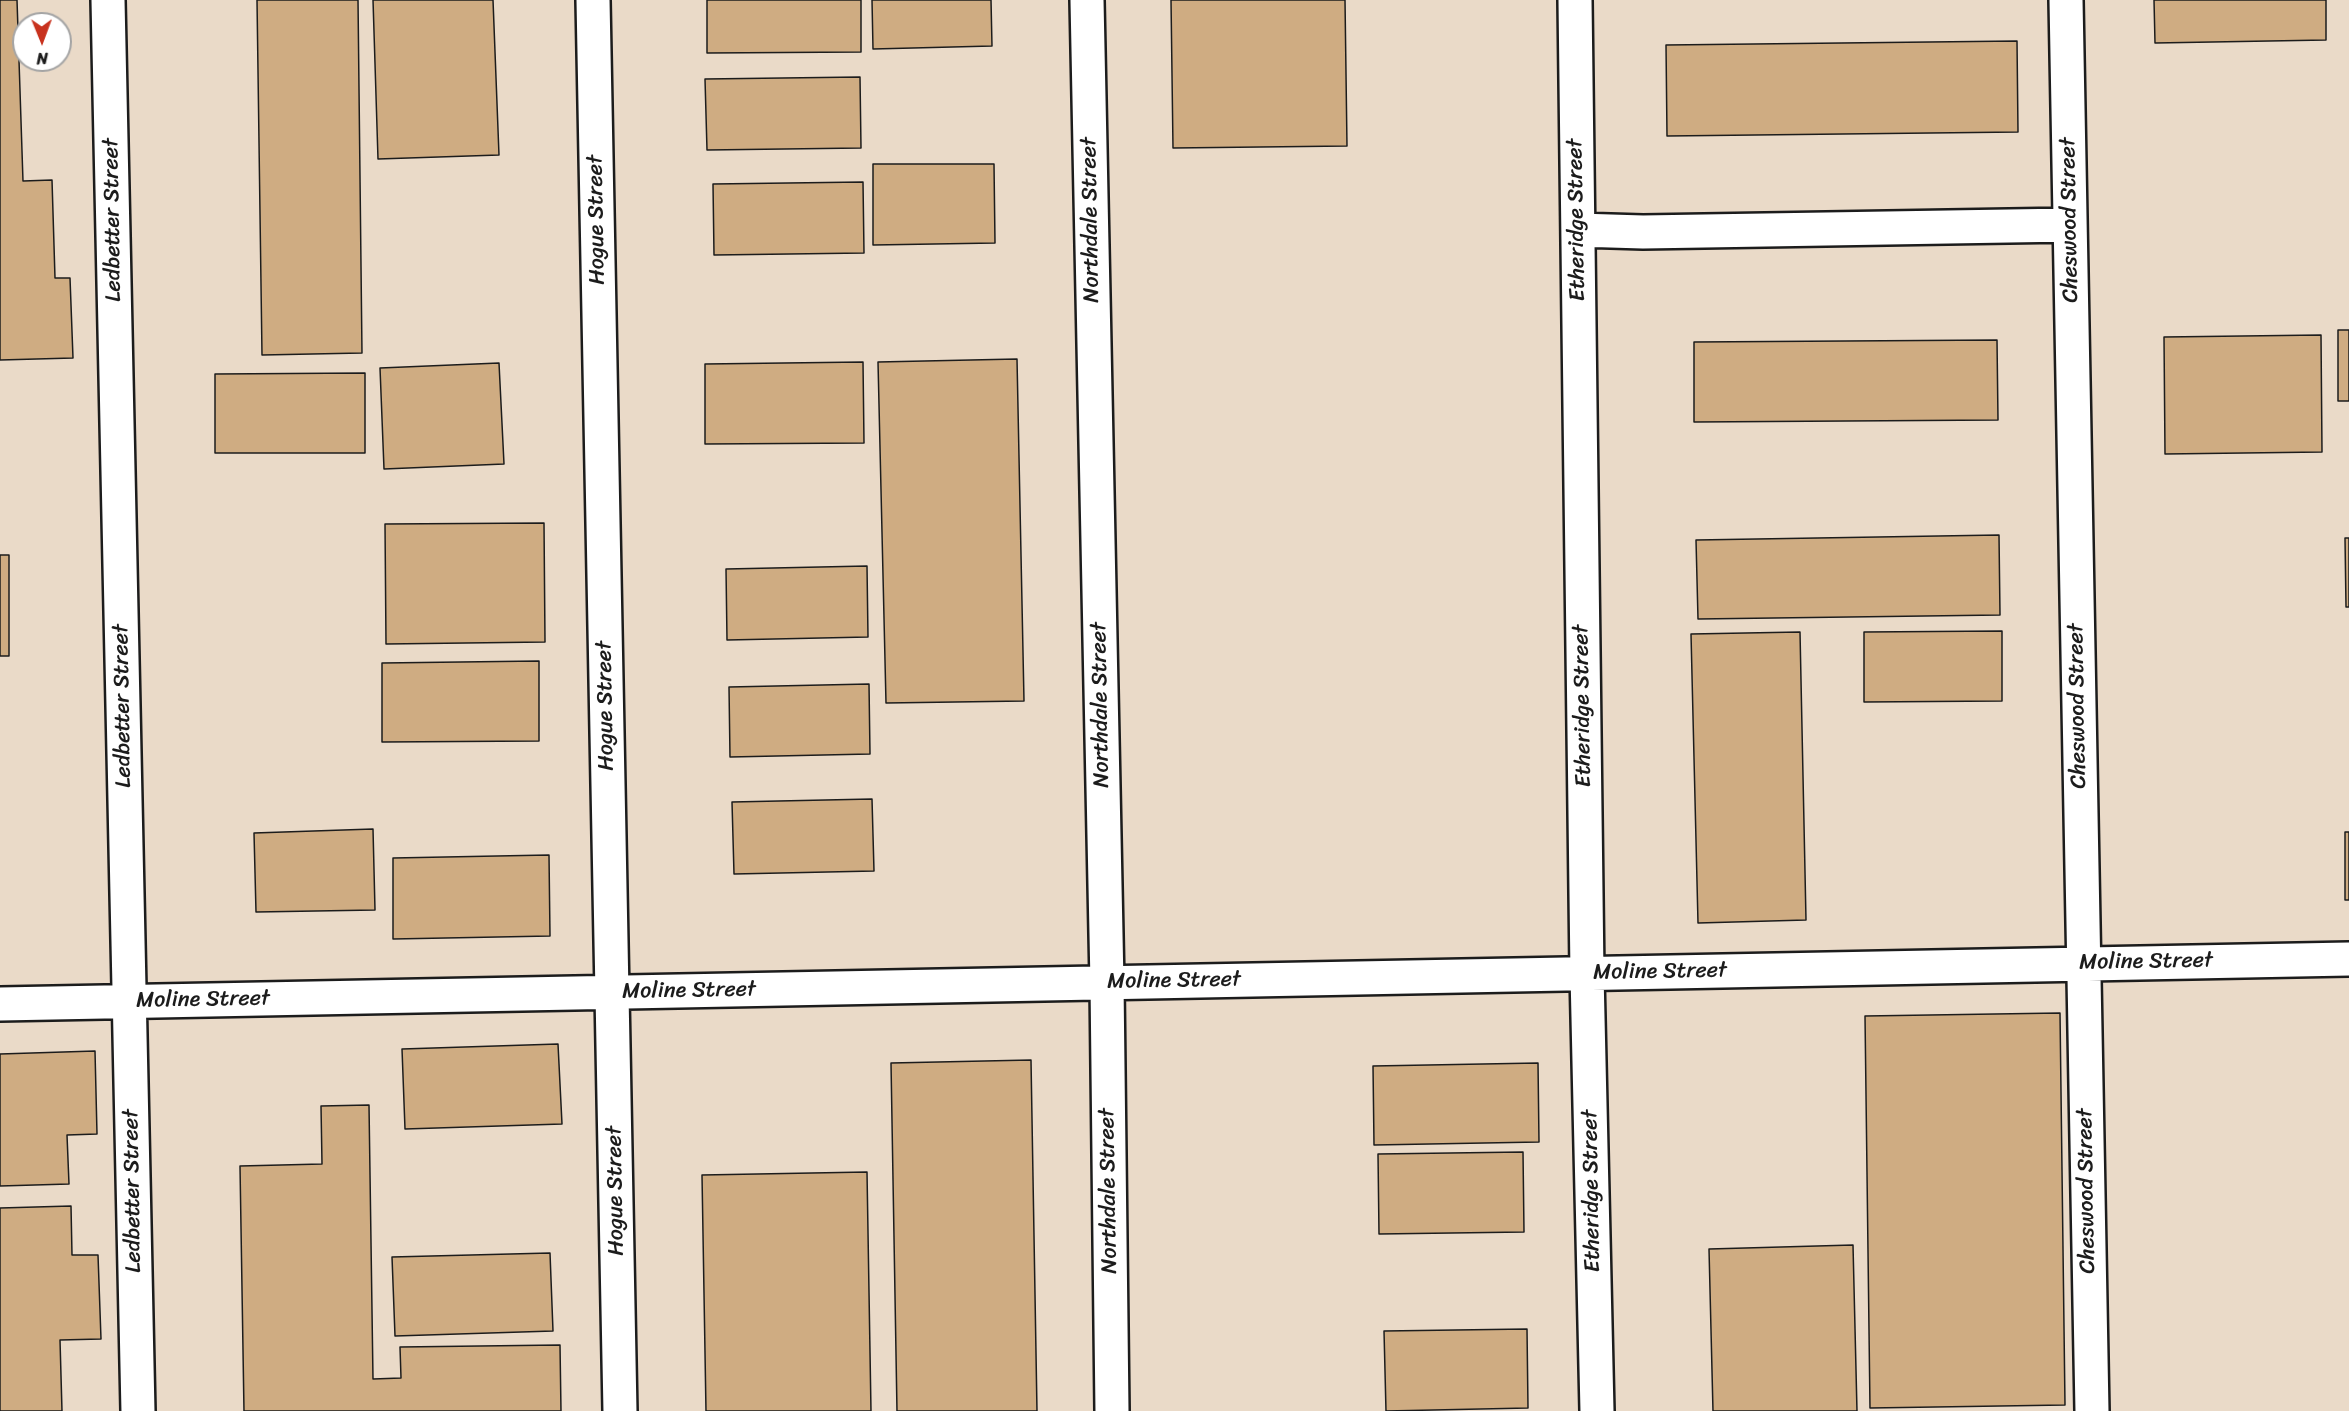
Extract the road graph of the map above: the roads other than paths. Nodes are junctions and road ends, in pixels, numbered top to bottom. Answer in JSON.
{"nodes":[{"id":1,"x":108,"y":0,"type":"edge"},
{"id":2,"x":593,"y":0,"type":"edge"},
{"id":3,"x":1087,"y":0,"type":"edge"},
{"id":4,"x":1575,"y":0,"type":"edge"},
{"id":5,"x":2066,"y":0,"type":"edge"},
{"id":6,"x":2070,"y":225,"type":"junction"},
{"id":7,"x":1578,"y":230,"type":"junction"},
{"id":8,"x":2349,"y":958,"type":"edge"},
{"id":9,"x":2082,"y":964,"type":"junction"},
{"id":10,"x":1587,"y":974,"type":"junction"},
{"id":11,"x":1107,"y":983,"type":"junction"},
{"id":12,"x":611,"y":992,"type":"junction"},
{"id":13,"x":129,"y":1002,"type":"junction"},
{"id":14,"x":0,"y":1004,"type":"edge"},
{"id":15,"x":138,"y":1411,"type":"edge"},
{"id":16,"x":620,"y":1411,"type":"edge"},
{"id":17,"x":1112,"y":1411,"type":"edge"},
{"id":18,"x":1597,"y":1411,"type":"edge"},
{"id":19,"x":2092,"y":1411,"type":"edge"}],
"edges":[{"from":1,"to":13,"type":"street","name":"Ledbetter Street"},
{"from":2,"to":12,"type":"street","name":"Hogue Street"},
{"from":3,"to":11,"type":"street","name":"Northdale Street"},
{"from":4,"to":7,"type":"street","name":"Etheridge Street"},
{"from":5,"to":6,"type":"street","name":"Cheswood Street"},
{"from":6,"to":7,"type":"street"},
{"from":6,"to":9,"type":"street","name":"Cheswood Street"},
{"from":7,"to":10,"type":"street","name":"Etheridge Street"},
{"from":8,"to":9,"type":"street","name":"Moline Street"},
{"from":9,"to":10,"type":"street","name":"Moline Street"},
{"from":9,"to":19,"type":"street","name":"Cheswood Street"},
{"from":10,"to":11,"type":"street","name":"Moline Street"},
{"from":10,"to":18,"type":"street","name":"Etheridge Street"},
{"from":11,"to":12,"type":"street","name":"Moline Street"},
{"from":11,"to":17,"type":"street","name":"Northdale Street"},
{"from":12,"to":13,"type":"street","name":"Moline Street"},
{"from":12,"to":16,"type":"street","name":"Hogue Street"},
{"from":13,"to":14,"type":"street","name":"Moline Street"},
{"from":13,"to":15,"type":"street","name":"Ledbetter Street"}]}
